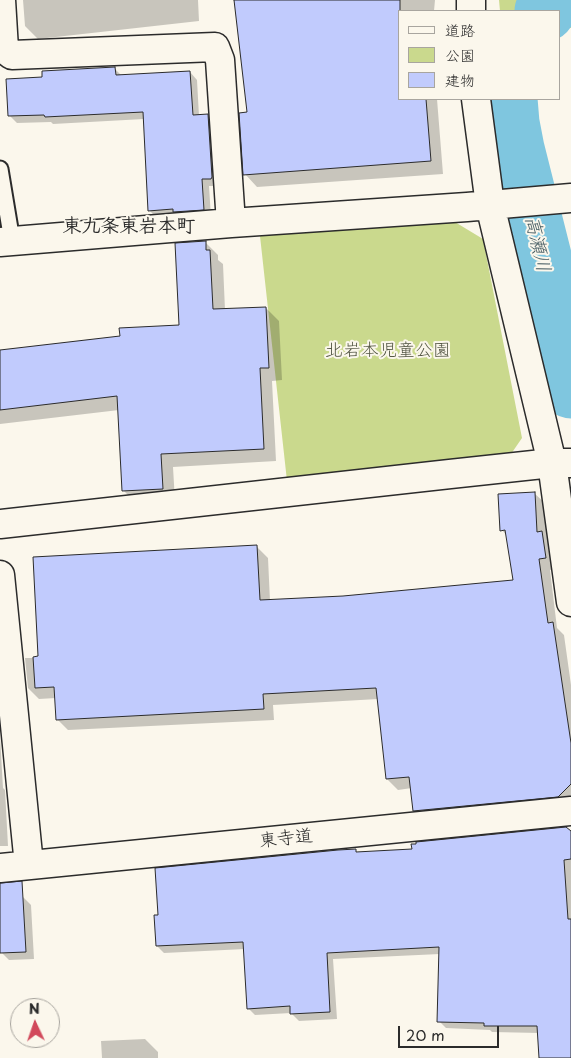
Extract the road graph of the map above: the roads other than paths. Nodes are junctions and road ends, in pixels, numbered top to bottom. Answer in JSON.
{"nodes":[{"id":1,"x":2,"y":0,"type":"edge"},
{"id":2,"x":6,"y":59,"type":"edge"},
{"id":3,"x":476,"y":100,"type":"edge"},
{"id":4,"x":0,"y":168,"type":"edge"},
{"id":5,"x":560,"y":199,"type":"edge"},
{"id":6,"x":499,"y":204,"type":"junction"},
{"id":7,"x":231,"y":223,"type":"junction"},
{"id":8,"x":6,"y":241,"type":"edge"},
{"id":9,"x":563,"y":463,"type":"edge"},
{"id":10,"x":0,"y":524,"type":"edge"},
{"id":11,"x":0,"y":575,"type":"edge"},
{"id":12,"x":571,"y":602,"type":"edge"},
{"id":13,"x":571,"y":811,"type":"edge"},
{"id":14,"x":29,"y":865,"type":"junction"},
{"id":15,"x":0,"y":868,"type":"edge"}],
"edges":[{"from":1,"to":2,"type":"street"},
{"from":2,"to":7,"type":"street"},
{"from":3,"to":6,"type":"street"},
{"from":4,"to":8,"type":"lane"},
{"from":5,"to":6,"type":"street"},
{"from":6,"to":7,"type":"street"},
{"from":6,"to":9,"type":"street"},
{"from":7,"to":8,"type":"street"},
{"from":9,"to":10,"type":"street"},
{"from":9,"to":12,"type":"street"},
{"from":11,"to":14,"type":"street"},
{"from":13,"to":14,"type":"street","name":"東寺道"},
{"from":14,"to":15,"type":"street","name":"東寺道"}]}
